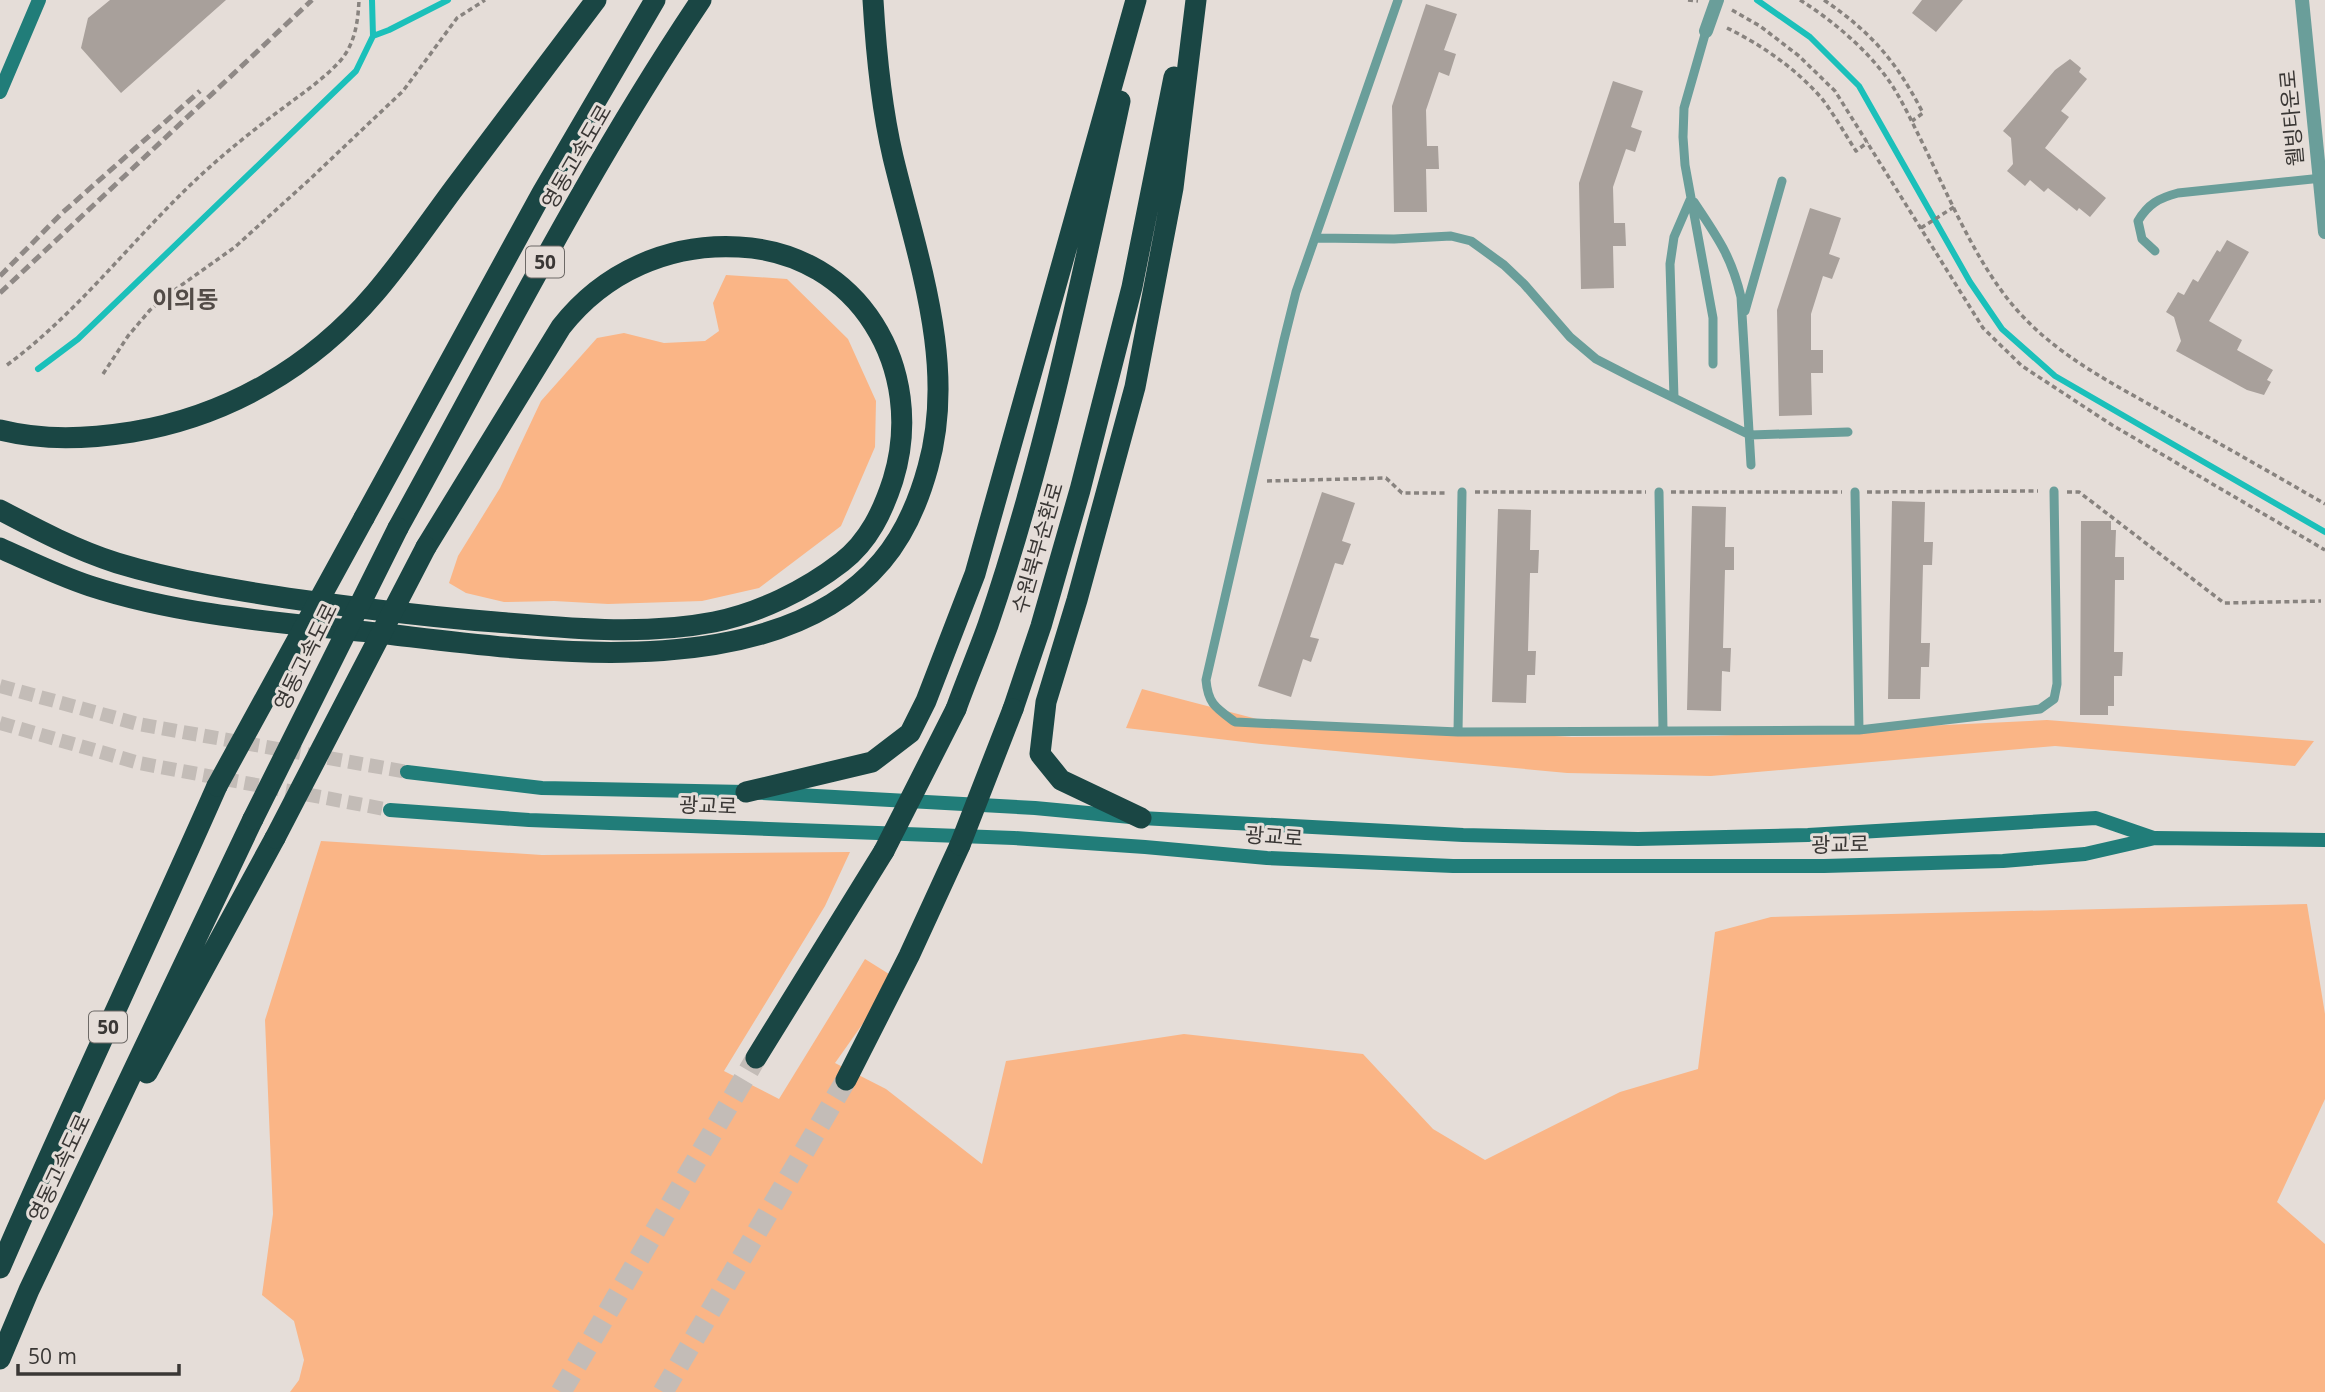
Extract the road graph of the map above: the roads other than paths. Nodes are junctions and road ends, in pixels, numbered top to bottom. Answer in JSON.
{"nodes":[{"id":1,"x":39,"y":0,"type":"edge"},
{"id":2,"x":596,"y":0,"type":"edge"},
{"id":3,"x":655,"y":0,"type":"edge"},
{"id":4,"x":701,"y":0,"type":"edge"},
{"id":5,"x":873,"y":0,"type":"edge"},
{"id":6,"x":1136,"y":0,"type":"edge"},
{"id":7,"x":1142,"y":0,"type":"edge"},
{"id":8,"x":1189,"y":0,"type":"edge"},
{"id":9,"x":1196,"y":0,"type":"edge"},
{"id":10,"x":1398,"y":0,"type":"edge"},
{"id":11,"x":2302,"y":0,"type":"edge"},
{"id":12,"x":1718,"y":4,"type":"edge"},
{"id":13,"x":1706,"y":31,"type":"joint"},
{"id":14,"x":0,"y":92,"type":"edge"},
{"id":15,"x":2322,"y":178,"type":"edge"},
{"id":16,"x":1782,"y":181,"type":"dead end"},
{"id":17,"x":1691,"y":198,"type":"junction"},
{"id":18,"x":2325,"y":232,"type":"edge"},
{"id":19,"x":1316,"y":238,"type":"junction"},
{"id":20,"x":2155,"y":251,"type":"dead end"},
{"id":21,"x":1743,"y":316,"type":"junction"},
{"id":22,"x":1713,"y":364,"type":"dead end"},
{"id":23,"x":1674,"y":398,"type":"junction"},
{"id":24,"x":0,"y":430,"type":"edge"},
{"id":25,"x":1848,"y":432,"type":"dead end"},
{"id":26,"x":1750,"y":435,"type":"junction"},
{"id":27,"x":1751,"y":465,"type":"dead end"},
{"id":28,"x":2054,"y":491,"type":"road end"},
{"id":29,"x":1462,"y":492,"type":"road end"},
{"id":30,"x":1659,"y":492,"type":"road end"},
{"id":31,"x":1855,"y":492,"type":"road end"},
{"id":32,"x":0,"y":510,"type":"edge"},
{"id":33,"x":0,"y":548,"type":"edge"},
{"id":34,"x":1663,"y":730,"type":"junction"},
{"id":35,"x":1859,"y":730,"type":"junction"},
{"id":36,"x":1458,"y":732,"type":"junction"},
{"id":37,"x":407,"y":772,"type":"tunnel mouth"},
{"id":38,"x":746,"y":792,"type":"junction"},
{"id":39,"x":390,"y":810,"type":"tunnel mouth"},
{"id":40,"x":1141,"y":817,"type":"junction"},
{"id":41,"x":2155,"y":838,"type":"junction"},
{"id":42,"x":2325,"y":840,"type":"edge"},
{"id":43,"x":756,"y":1058,"type":"tunnel mouth"},
{"id":44,"x":846,"y":1080,"type":"tunnel mouth"},
{"id":45,"x":0,"y":1268,"type":"edge"},
{"id":46,"x":29,"y":1290,"type":"junction"},
{"id":47,"x":0,"y":1359,"type":"edge"}],
"edges":[{"from":1,"to":14,"type":"main road"},
{"from":2,"to":24,"type":"highway"},
{"from":3,"to":45,"type":"highway","name":"영동고속도로","number":"50","bridge":true},
{"from":4,"to":46,"type":"highway","name":"영동고속도로","number":"50","bridge":true},
{"from":5,"to":33,"type":"highway"},
{"from":6,"to":38,"type":"highway"},
{"from":7,"to":43,"type":"highway","name":"수원북부순환로","bridge":true},
{"from":8,"to":44,"type":"highway","name":"수원북부순환로","bridge":true},
{"from":9,"to":40,"type":"highway"},
{"from":10,"to":19,"type":"lane"},
{"from":11,"to":15,"type":"street","name":"웰빙타운로"},
{"from":12,"to":13,"type":"street","bridge":true},
{"from":13,"to":17,"type":"lane"},
{"from":15,"to":18,"type":"street","name":"웰빙타운로"},
{"from":15,"to":20,"type":"lane"},
{"from":16,"to":21,"type":"lane"},
{"from":17,"to":21,"type":"lane"},
{"from":17,"to":22,"type":"lane"},
{"from":17,"to":23,"type":"lane"},
{"from":19,"to":23,"type":"lane"},
{"from":19,"to":36,"type":"lane"},
{"from":21,"to":26,"type":"lane"},
{"from":23,"to":26,"type":"lane"},
{"from":25,"to":26,"type":"lane"},
{"from":26,"to":27,"type":"lane"},
{"from":28,"to":35,"type":"lane"},
{"from":29,"to":36,"type":"lane"},
{"from":30,"to":34,"type":"lane"},
{"from":31,"to":35,"type":"lane"},
{"from":32,"to":46,"type":"highway","bridge":true},
{"from":34,"to":35,"type":"lane"},
{"from":34,"to":36,"type":"lane"},
{"from":37,"to":38,"type":"main road","name":"광교로"},
{"from":38,"to":40,"type":"main road","name":"광교로"},
{"from":39,"to":41,"type":"main road","name":"광교로"},
{"from":40,"to":41,"type":"main road","name":"광교로"},
{"from":41,"to":42,"type":"main road","name":"광교로"},
{"from":46,"to":47,"type":"highway","name":"영동고속도로","number":"50"}]}
